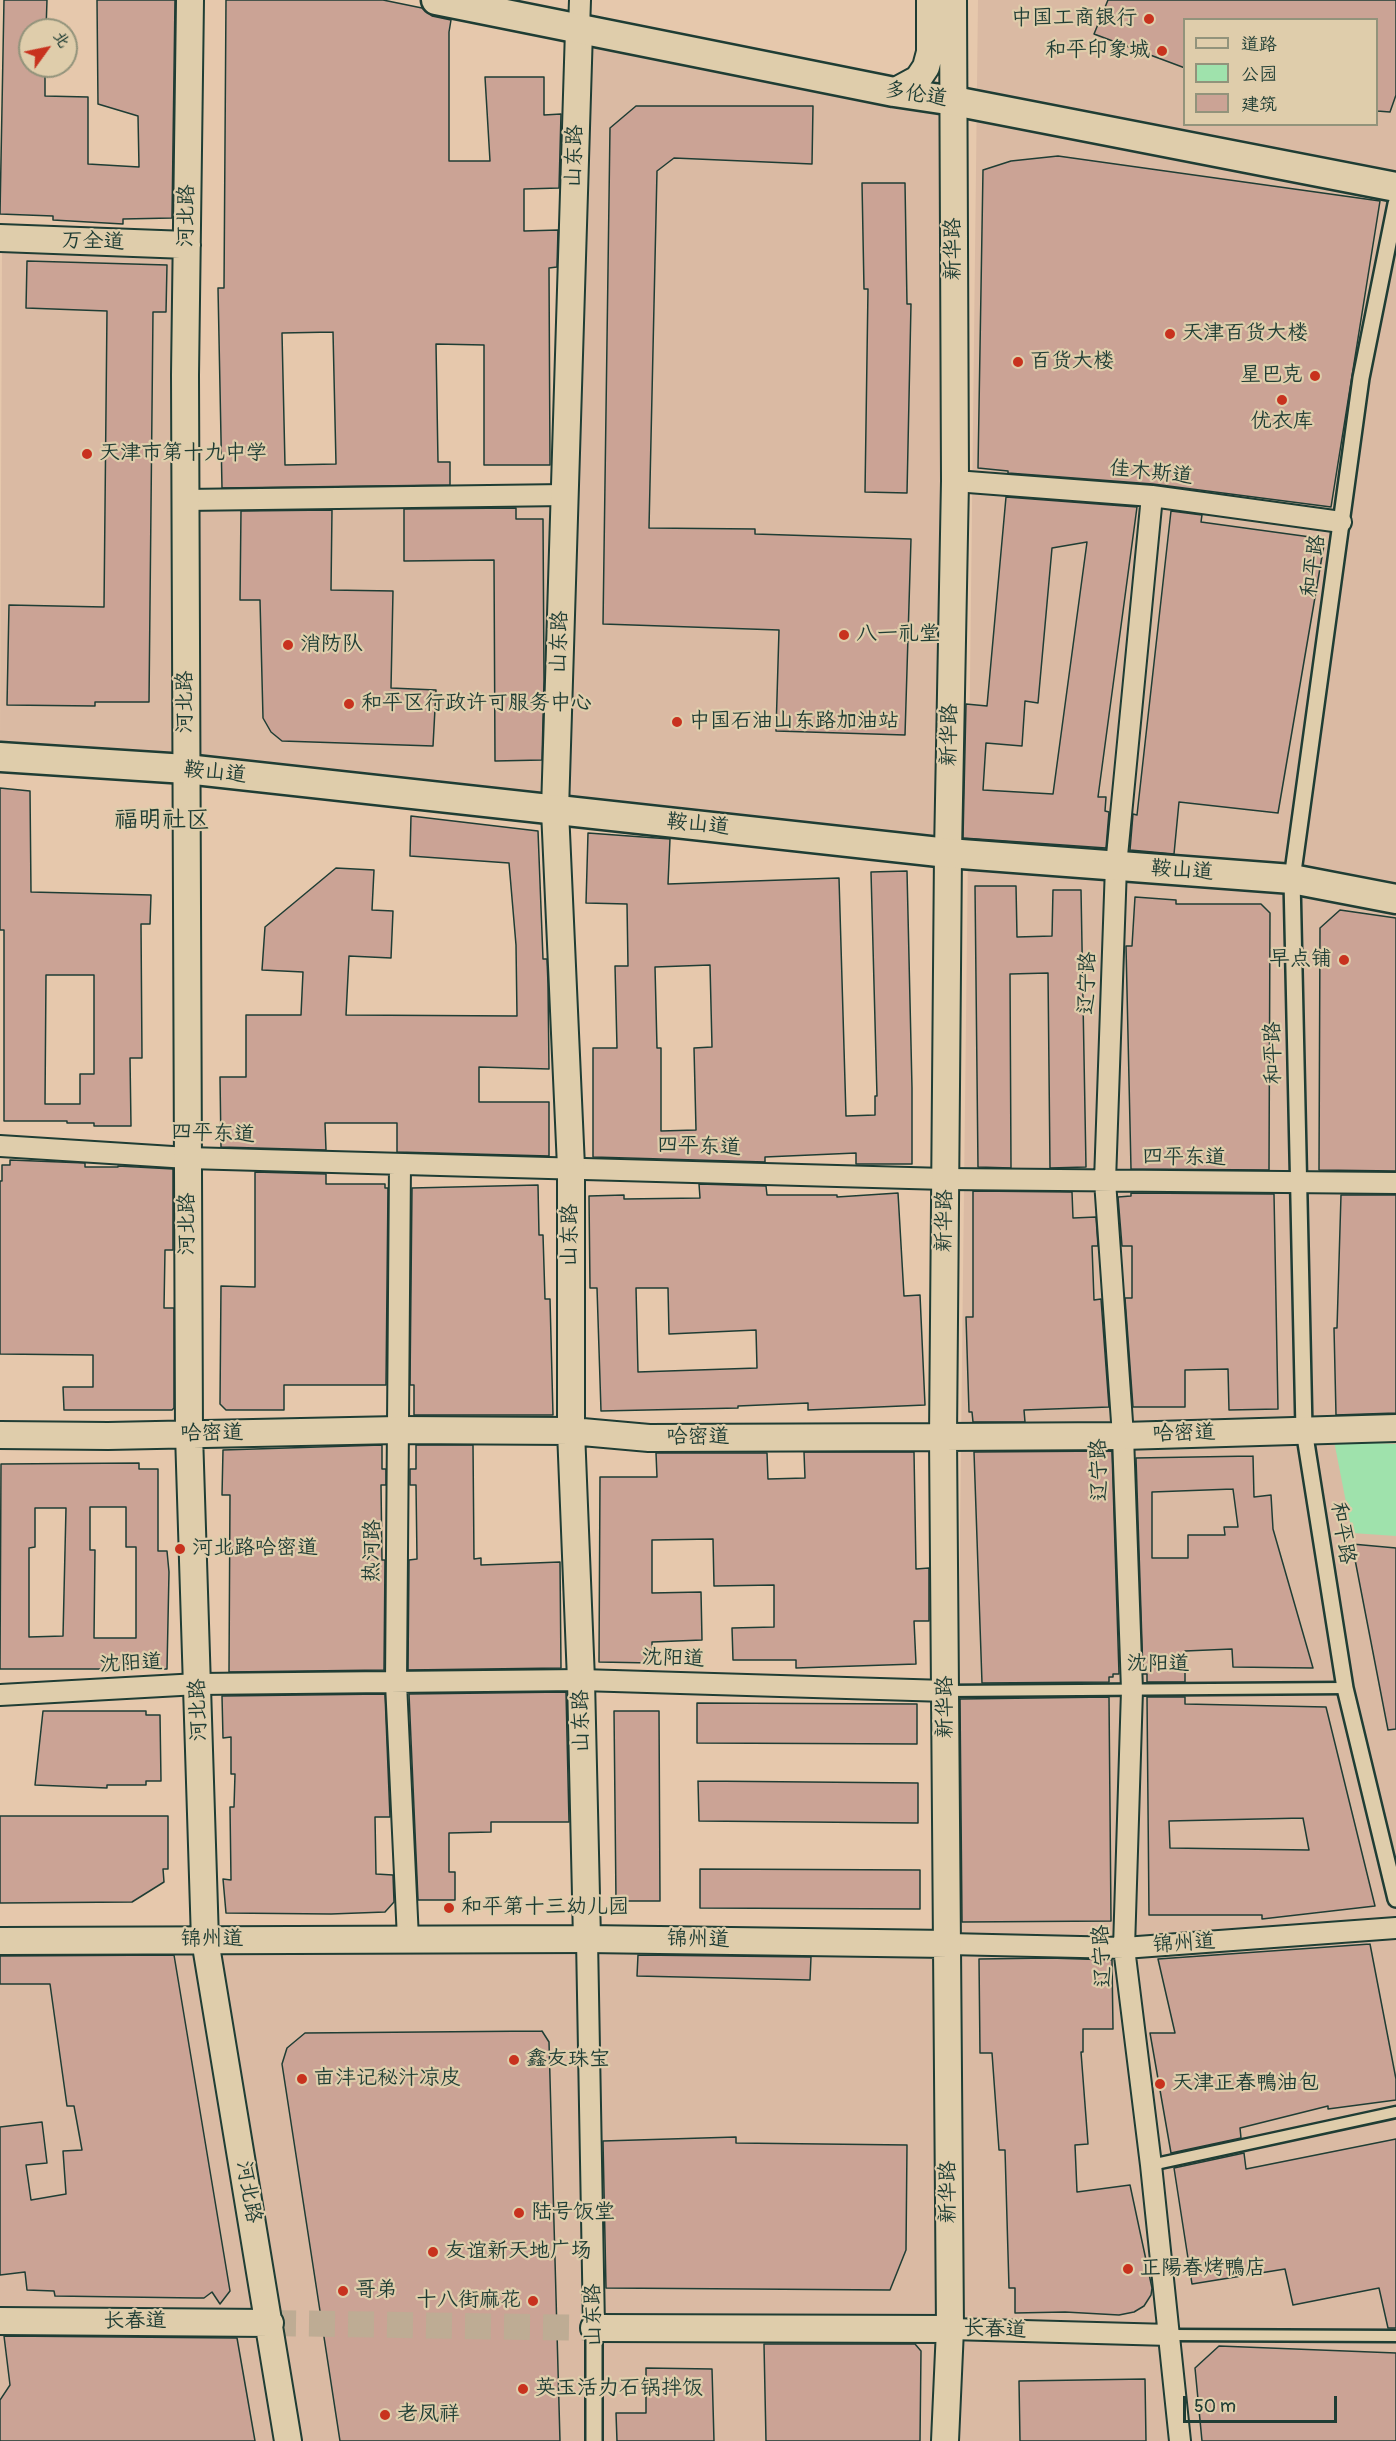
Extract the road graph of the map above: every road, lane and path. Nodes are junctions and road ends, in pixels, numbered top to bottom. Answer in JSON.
{"nodes":[{"id":1,"x":190,"y":0,"type":"edge"},
{"id":2,"x":436,"y":0,"type":"edge"},
{"id":3,"x":580,"y":0,"type":"edge"},
{"id":4,"x":930,"y":0,"type":"edge"},
{"id":5,"x":953,"y":0,"type":"edge"},
{"id":6,"x":579,"y":30,"type":"junction"},
{"id":7,"x":894,"y":92,"type":"junction"},
{"id":8,"x":954,"y":101,"type":"junction"},
{"id":9,"x":1396,"y":187,"type":"edge"},
{"id":10,"x":1396,"y":204,"type":"edge"},
{"id":11,"x":0,"y":238,"type":"edge"},
{"id":12,"x":187,"y":245,"type":"junction"},
{"id":13,"x":955,"y":481,"type":"junction"},
{"id":14,"x":565,"y":495,"type":"junction"},
{"id":15,"x":1152,"y":496,"type":"junction"},
{"id":16,"x":185,"y":500,"type":"junction"},
{"id":17,"x":1341,"y":522,"type":"junction"},
{"id":18,"x":0,"y":757,"type":"edge"},
{"id":19,"x":186,"y":770,"type":"junction"},
{"id":20,"x":555,"y":810,"type":"junction"},
{"id":21,"x":948,"y":853,"type":"junction"},
{"id":22,"x":1116,"y":866,"type":"junction"},
{"id":23,"x":1292,"y":879,"type":"junction"},
{"id":24,"x":1396,"y":899,"type":"edge"},
{"id":25,"x":0,"y":1146,"type":"edge"},
{"id":26,"x":188,"y":1158,"type":"junction"},
{"id":27,"x":400,"y":1164,"type":"junction"},
{"id":28,"x":571,"y":1167,"type":"junction"},
{"id":29,"x":945,"y":1179,"type":"junction"},
{"id":30,"x":1105,"y":1181,"type":"junction"},
{"id":31,"x":1298,"y":1183,"type":"junction"},
{"id":32,"x":1396,"y":1183,"type":"edge"},
{"id":33,"x":1396,"y":1428,"type":"edge"},
{"id":34,"x":398,"y":1430,"type":"junction"},
{"id":35,"x":1304,"y":1430,"type":"junction"},
{"id":36,"x":571,"y":1431,"type":"junction"},
{"id":37,"x":189,"y":1434,"type":"junction"},
{"id":38,"x":0,"y":1435,"type":"edge"},
{"id":39,"x":1123,"y":1436,"type":"junction"},
{"id":40,"x":943,"y":1437,"type":"junction"},
{"id":41,"x":581,"y":1680,"type":"junction"},
{"id":42,"x":396,"y":1683,"type":"junction"},
{"id":43,"x":198,"y":1684,"type":"junction"},
{"id":44,"x":1345,"y":1688,"type":"junction"},
{"id":45,"x":1132,"y":1690,"type":"junction"},
{"id":46,"x":946,"y":1691,"type":"junction"},
{"id":47,"x":0,"y":1695,"type":"edge"},
{"id":48,"x":1396,"y":1899,"type":"edge"},
{"id":49,"x":1396,"y":1928,"type":"edge"},
{"id":50,"x":408,"y":1939,"type":"junction"},
{"id":51,"x":587,"y":1939,"type":"junction"},
{"id":52,"x":205,"y":1940,"type":"junction"},
{"id":53,"x":0,"y":1941,"type":"edge"},
{"id":54,"x":948,"y":1944,"type":"junction"},
{"id":55,"x":1124,"y":1948,"type":"junction"},
{"id":56,"x":1396,"y":2112,"type":"edge"},
{"id":57,"x":1151,"y":2165,"type":"junction"},
{"id":58,"x":0,"y":2321,"type":"edge"},
{"id":59,"x":270,"y":2323,"type":"junction"},
{"id":60,"x":594,"y":2328,"type":"junction"},
{"id":61,"x":950,"y":2329,"type":"junction"},
{"id":62,"x":1170,"y":2335,"type":"junction"},
{"id":63,"x":1396,"y":2336,"type":"edge"},
{"id":64,"x":288,"y":2441,"type":"edge"},
{"id":65,"x":594,"y":2441,"type":"edge"},
{"id":66,"x":945,"y":2441,"type":"edge"},
{"id":67,"x":1180,"y":2441,"type":"edge"}],
"edges":[{"from":1,"to":12,"type":"street","name":"河北路"},
{"from":2,"to":6,"type":"main road","name":"多伦道"},
{"from":3,"to":6,"type":"street"},
{"from":4,"to":7,"type":"street"},
{"from":5,"to":8,"type":"street","name":"新华路"},
{"from":6,"to":7,"type":"main road","name":"多伦道"},
{"from":6,"to":14,"type":"street","name":"山东路"},
{"from":7,"to":8,"type":"main road","name":"多伦道"},
{"from":8,"to":9,"type":"main road","name":"多伦道"},
{"from":8,"to":13,"type":"street","name":"新华路"},
{"from":10,"to":17,"type":"street","name":"和平路"},
{"from":11,"to":12,"type":"street","name":"万全道"},
{"from":12,"to":16,"type":"street","name":"河北路"},
{"from":13,"to":15,"type":"street","name":"佳木斯道"},
{"from":13,"to":21,"type":"street","name":"新华路"},
{"from":14,"to":16,"type":"street"},
{"from":14,"to":20,"type":"street","name":"山东路"},
{"from":15,"to":17,"type":"street","name":"佳木斯道"},
{"from":15,"to":22,"type":"street","name":"辽宁路"},
{"from":16,"to":19,"type":"street","name":"河北路"},
{"from":17,"to":23,"type":"street","name":"和平路"},
{"from":18,"to":19,"type":"main road","name":"鞍山道"},
{"from":19,"to":20,"type":"main road","name":"鞍山道"},
{"from":19,"to":26,"type":"street","name":"河北路"},
{"from":20,"to":21,"type":"main road","name":"鞍山道"},
{"from":20,"to":28,"type":"street","name":"山东路"},
{"from":21,"to":22,"type":"main road","name":"鞍山道"},
{"from":21,"to":29,"type":"street","name":"新华路"},
{"from":22,"to":23,"type":"main road","name":"鞍山道"},
{"from":22,"to":30,"type":"street","name":"辽宁路"},
{"from":23,"to":24,"type":"main road","name":"鞍山道"},
{"from":23,"to":31,"type":"street","name":"和平路"},
{"from":25,"to":26,"type":"street","name":"四平东道"},
{"from":26,"to":27,"type":"street","name":"四平东道"},
{"from":26,"to":37,"type":"street","name":"河北路"},
{"from":27,"to":28,"type":"street","name":"四平东道"},
{"from":27,"to":34,"type":"street","name":"热河路"},
{"from":28,"to":29,"type":"street","name":"四平东道"},
{"from":28,"to":36,"type":"street","name":"山东路"},
{"from":29,"to":30,"type":"street","name":"四平东道"},
{"from":29,"to":40,"type":"street","name":"新华路"},
{"from":30,"to":31,"type":"street","name":"四平东道"},
{"from":30,"to":39,"type":"street","name":"辽宁路"},
{"from":31,"to":32,"type":"street","name":"四平东道"},
{"from":31,"to":35,"type":"street","name":"和平路"},
{"from":33,"to":35,"type":"street","name":"哈密道"},
{"from":34,"to":36,"type":"street","name":"哈密道"},
{"from":34,"to":37,"type":"street","name":"哈密道"},
{"from":34,"to":42,"type":"street","name":"热河路"},
{"from":35,"to":39,"type":"street","name":"哈密道"},
{"from":35,"to":44,"type":"street","name":"和平路"},
{"from":36,"to":40,"type":"street","name":"哈密道"},
{"from":36,"to":41,"type":"street","name":"山东路"},
{"from":37,"to":38,"type":"street","name":"哈密道"},
{"from":37,"to":43,"type":"street","name":"河北路"},
{"from":39,"to":40,"type":"street","name":"哈密道"},
{"from":39,"to":45,"type":"street","name":"辽宁路"},
{"from":40,"to":46,"type":"street","name":"新华路"},
{"from":41,"to":42,"type":"street","name":"沈阳道"},
{"from":41,"to":46,"type":"street","name":"沈阳道"},
{"from":41,"to":51,"type":"street","name":"山东路"},
{"from":42,"to":43,"type":"street","name":"沈阳道"},
{"from":42,"to":50,"type":"street","name":"热河路"},
{"from":43,"to":47,"type":"street","name":"沈阳道"},
{"from":43,"to":52,"type":"street","name":"河北路"},
{"from":44,"to":45,"type":"lane","name":"沈阳道"},
{"from":44,"to":48,"type":"street","name":"和平路"},
{"from":45,"to":46,"type":"lane","name":"沈阳道"},
{"from":45,"to":55,"type":"street","name":"辽宁路"},
{"from":46,"to":54,"type":"street","name":"新华路"},
{"from":49,"to":55,"type":"street","name":"锦州道"},
{"from":50,"to":51,"type":"street","name":"锦州道"},
{"from":50,"to":52,"type":"street","name":"锦州道"},
{"from":51,"to":54,"type":"street","name":"锦州道"},
{"from":51,"to":60,"type":"street","name":"山东路"},
{"from":52,"to":53,"type":"street","name":"锦州道"},
{"from":52,"to":59,"type":"street","name":"河北路"},
{"from":54,"to":55,"type":"street","name":"锦州道"},
{"from":54,"to":61,"type":"street","name":"新华路"},
{"from":55,"to":57,"type":"street","name":"辽宁路"},
{"from":56,"to":57,"type":"lane"},
{"from":57,"to":62,"type":"street","name":"辽宁路"},
{"from":58,"to":59,"type":"street","name":"长春道"},
{"from":59,"to":64,"type":"street","name":"河北路"},
{"from":60,"to":61,"type":"street","name":"长春道"},
{"from":60,"to":65,"type":"street","name":"山东路"},
{"from":61,"to":62,"type":"street","name":"长春道"},
{"from":61,"to":66,"type":"street","name":"新华路"},
{"from":62,"to":63,"type":"lane","name":"长春道"},
{"from":62,"to":67,"type":"street","name":"辽宁路"}]}
